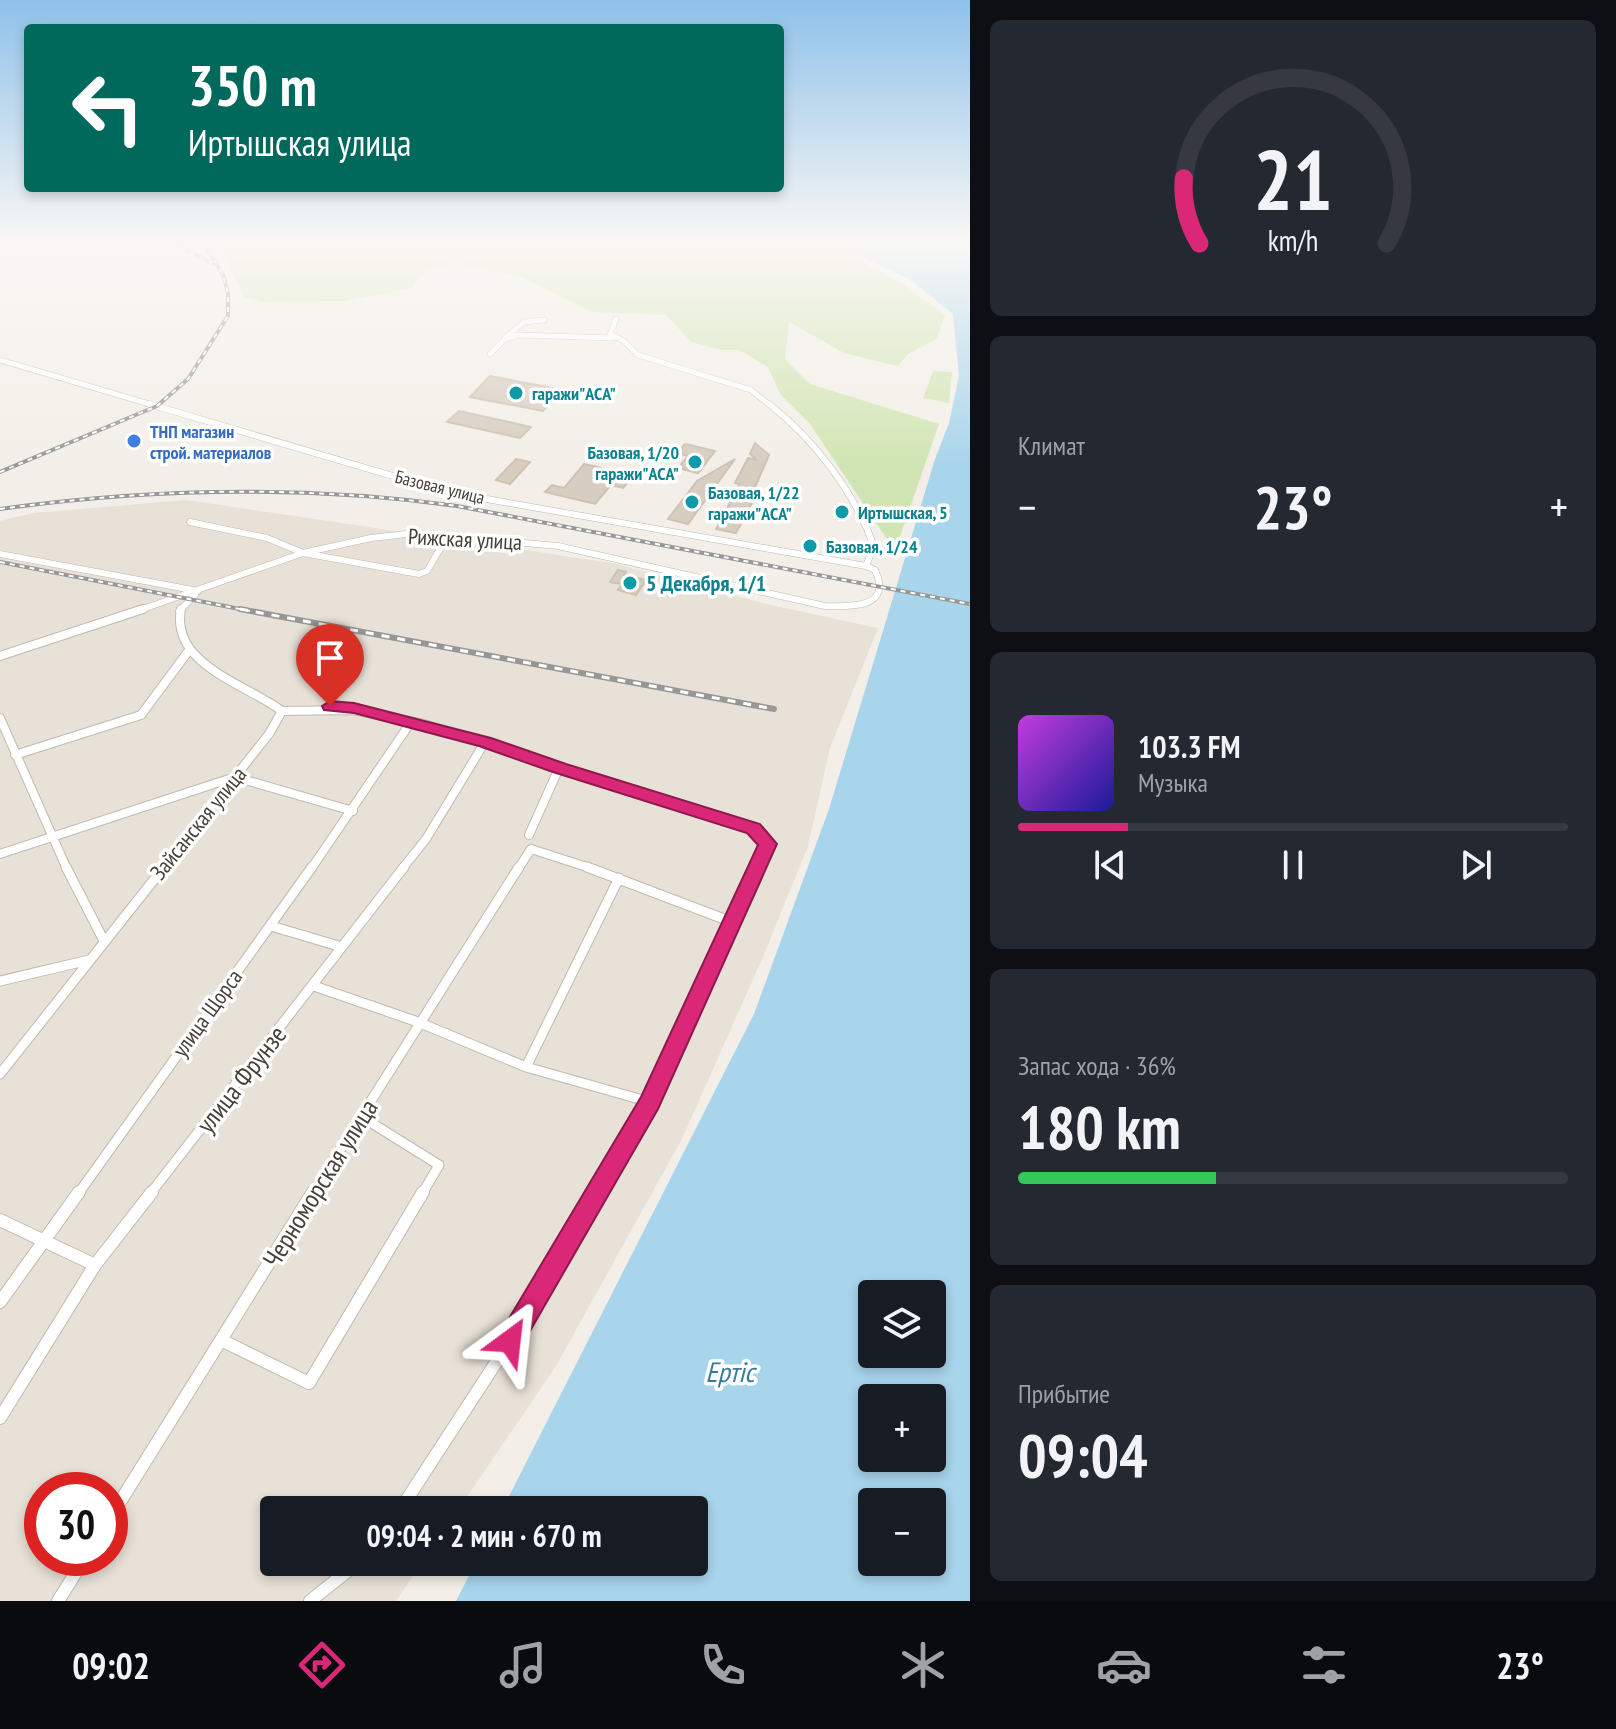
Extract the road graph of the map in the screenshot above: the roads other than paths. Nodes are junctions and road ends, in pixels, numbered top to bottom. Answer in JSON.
{"nodes":[{"id":1,"x":616,"y":319,"type":"dead end"},
{"id":2,"x":544,"y":320,"type":"dead end"},
{"id":3,"x":613,"y":338,"type":"junction"},
{"id":4,"x":505,"y":339,"type":"junction"},
{"id":5,"x":490,"y":354,"type":"dead end"},
{"id":6,"x":0,"y":360,"type":"edge"},
{"id":7,"x":190,"y":522,"type":"dead end"},
{"id":8,"x":448,"y":535,"type":"junction"},
{"id":9,"x":303,"y":553,"type":"junction"},
{"id":10,"x":0,"y":554,"type":"edge"},
{"id":11,"x":866,"y":566,"type":"junction"},
{"id":12,"x":199,"y":591,"type":"junction"},
{"id":13,"x":190,"y":649,"type":"junction"},
{"id":14,"x":0,"y":656,"type":"edge"},
{"id":15,"x":282,"y":711,"type":"junction"},
{"id":16,"x":0,"y":718,"type":"edge"},
{"id":17,"x":411,"y":722,"type":"junction"},
{"id":18,"x":485,"y":742,"type":"junction"},
{"id":19,"x":15,"y":755,"type":"junction"},
{"id":20,"x":559,"y":768,"type":"junction"},
{"id":21,"x":235,"y":777,"type":"junction"},
{"id":22,"x":353,"y":811,"type":"junction"},
{"id":23,"x":529,"y":835,"type":"dead end"},
{"id":24,"x":51,"y":838,"type":"junction"},
{"id":25,"x":0,"y":854,"type":"edge"},
{"id":26,"x":619,"y":878,"type":"junction"},
{"id":27,"x":732,"y":922,"type":"junction"},
{"id":28,"x":271,"y":926,"type":"junction"},
{"id":29,"x":104,"y":941,"type":"junction"},
{"id":30,"x":342,"y":947,"type":"junction"},
{"id":31,"x":90,"y":959,"type":"junction"},
{"id":32,"x":0,"y":981,"type":"edge"},
{"id":33,"x":314,"y":986,"type":"junction"},
{"id":34,"x":418,"y":1022,"type":"junction"},
{"id":35,"x":526,"y":1067,"type":"junction"},
{"id":36,"x":0,"y":1074,"type":"edge"},
{"id":37,"x":650,"y":1102,"type":"junction"},
{"id":38,"x":362,"y":1117,"type":"junction"},
{"id":39,"x":0,"y":1220,"type":"edge"},
{"id":40,"x":41,"y":1242,"type":"junction"},
{"id":41,"x":95,"y":1265,"type":"junction"},
{"id":42,"x":0,"y":1302,"type":"edge"},
{"id":43,"x":221,"y":1340,"type":"junction"},
{"id":44,"x":0,"y":1418,"type":"edge"},
{"id":45,"x":128,"y":1489,"type":"edge"},
{"id":46,"x":409,"y":1496,"type":"edge"},
{"id":47,"x":74,"y":1576,"type":"edge"},
{"id":48,"x":341,"y":1576,"type":"edge"},
{"id":49,"x":58,"y":1601,"type":"edge"},
{"id":50,"x":310,"y":1601,"type":"edge"}],
"edges":[{"from":1,"to":3,"type":"street"},
{"from":2,"to":4,"type":"street"},
{"from":3,"to":4,"type":"street"},
{"from":3,"to":11,"type":"street"},
{"from":4,"to":5,"type":"street"},
{"from":6,"to":11,"type":"street","name":"Базовая улица"},
{"from":7,"to":9,"type":"street"},
{"from":8,"to":9,"type":"street","name":"Рижская улица"},
{"from":8,"to":9,"type":"street"},
{"from":8,"to":11,"type":"street","name":"Рижская улица"},
{"from":9,"to":12,"type":"street","name":"Рижская улица"},
{"from":10,"to":12,"type":"street"},
{"from":12,"to":13,"type":"street"},
{"from":12,"to":14,"type":"street","name":"Рижская улица"},
{"from":13,"to":15,"type":"street"},
{"from":13,"to":19,"type":"street"},
{"from":15,"to":17,"type":"street"},
{"from":15,"to":21,"type":"street","name":"Зайсанская улица"},
{"from":16,"to":19,"type":"street"},
{"from":17,"to":18,"type":"street"},
{"from":17,"to":22,"type":"street","name":"улица Щорса"},
{"from":18,"to":20,"type":"street"},
{"from":18,"to":30,"type":"street","name":"улица Фрунзе"},
{"from":19,"to":24,"type":"street"},
{"from":20,"to":23,"type":"street"},
{"from":20,"to":27,"type":"street"},
{"from":21,"to":22,"type":"street"},
{"from":21,"to":24,"type":"street"},
{"from":21,"to":29,"type":"street","name":"Зайсанская улица"},
{"from":22,"to":28,"type":"street","name":"улица Щорса"},
{"from":24,"to":25,"type":"street"},
{"from":24,"to":29,"type":"street"},
{"from":26,"to":27,"type":"street"},
{"from":26,"to":34,"type":"street","name":"Черноморская улица"},
{"from":26,"to":35,"type":"street"},
{"from":27,"to":37,"type":"street"},
{"from":28,"to":30,"type":"street"},
{"from":28,"to":40,"type":"street","name":"улица Щорса"},
{"from":29,"to":31,"type":"street","name":"Зайсанская улица"},
{"from":30,"to":33,"type":"street","name":"улица Фрунзе"},
{"from":31,"to":32,"type":"street"},
{"from":31,"to":36,"type":"street","name":"Зайсанская улица"},
{"from":33,"to":34,"type":"street"},
{"from":33,"to":41,"type":"street","name":"улица Фрунзе"},
{"from":34,"to":35,"type":"street"},
{"from":34,"to":38,"type":"street","name":"Черноморская улица"},
{"from":35,"to":37,"type":"street"},
{"from":37,"to":46,"type":"street"},
{"from":38,"to":43,"type":"street","name":"Черноморская улица"},
{"from":38,"to":43,"type":"street"},
{"from":39,"to":40,"type":"street"},
{"from":40,"to":41,"type":"street"},
{"from":40,"to":42,"type":"street","name":"улица Щорса"},
{"from":41,"to":44,"type":"street","name":"улица Фрунзе"},
{"from":43,"to":45,"type":"street","name":"Черноморская улица"},
{"from":47,"to":49,"type":"street"},
{"from":48,"to":50,"type":"street"}]}
